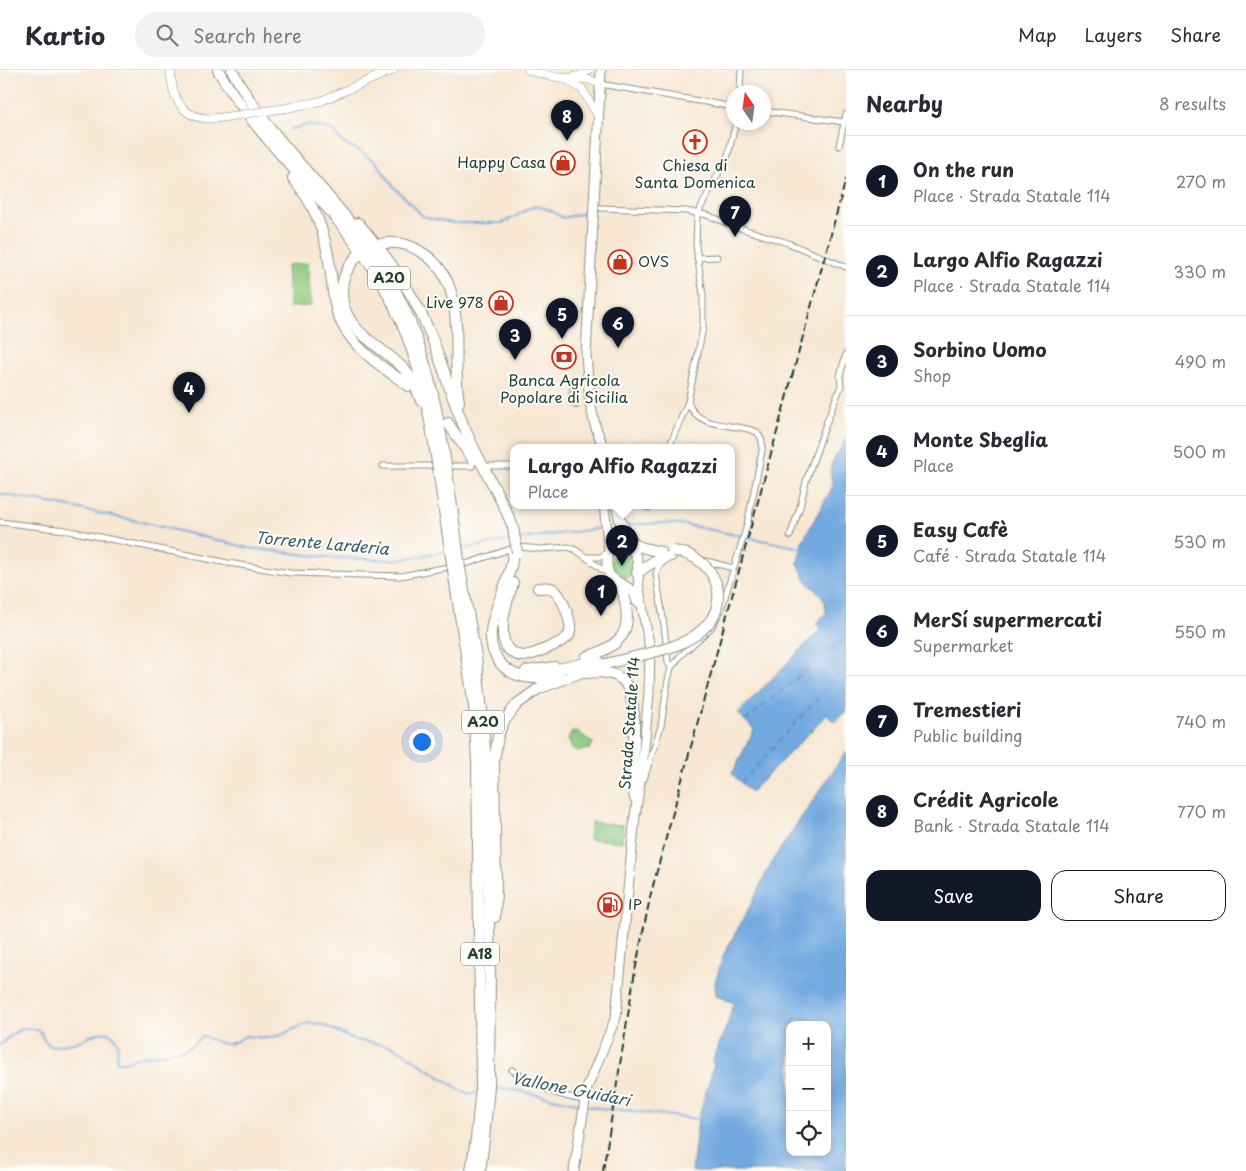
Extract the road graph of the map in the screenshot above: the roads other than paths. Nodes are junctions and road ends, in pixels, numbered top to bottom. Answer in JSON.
{"nodes":[{"id":1,"x":170,"y":70,"type":"edge"},
{"id":2,"x":218,"y":70,"type":"edge"},
{"id":3,"x":232,"y":70,"type":"edge"},
{"id":4,"x":393,"y":70,"type":"edge"},
{"id":5,"x":528,"y":70,"type":"edge"},
{"id":6,"x":589,"y":70,"type":"edge"},
{"id":7,"x":601,"y":70,"type":"edge"},
{"id":8,"x":741,"y":70,"type":"edge"},
{"id":9,"x":576,"y":77,"type":"junction"},
{"id":10,"x":564,"y":78,"type":"junction"},
{"id":11,"x":600,"y":84,"type":"junction"},
{"id":12,"x":740,"y":85,"type":"edge"},
{"id":13,"x":582,"y":89,"type":"junction"},
{"id":14,"x":726,"y":106,"type":"edge"},
{"id":15,"x":771,"y":112,"type":"edge"},
{"id":16,"x":846,"y":114,"type":"edge"},
{"id":17,"x":598,"y":116,"type":"junction"},
{"id":18,"x":844,"y":122,"type":"junction"},
{"id":19,"x":734,"y":130,"type":"edge"},
{"id":20,"x":260,"y":131,"type":"junction"},
{"id":21,"x":839,"y":146,"type":"dead end"},
{"id":22,"x":292,"y":156,"type":"junction"},
{"id":23,"x":601,"y":208,"type":"dead end"},
{"id":24,"x":698,"y":212,"type":"junction"},
{"id":25,"x":381,"y":244,"type":"dead end"},
{"id":26,"x":358,"y":255,"type":"dead end"},
{"id":27,"x":716,"y":257,"type":"dead end"},
{"id":28,"x":697,"y":258,"type":"junction"},
{"id":29,"x":846,"y":268,"type":"edge"},
{"id":30,"x":846,"y":354,"type":"edge"},
{"id":31,"x":409,"y":386,"type":"dead end"},
{"id":32,"x":688,"y":402,"type":"junction"},
{"id":33,"x":448,"y":423,"type":"dead end"},
{"id":34,"x":463,"y":423,"type":"junction"},
{"id":35,"x":595,"y":425,"type":"junction"},
{"id":36,"x":597,"y":444,"type":"edge"},
{"id":37,"x":601,"y":444,"type":"edge"},
{"id":38,"x":670,"y":444,"type":"edge"},
{"id":39,"x":383,"y":466,"type":"dead end"},
{"id":40,"x":429,"y":466,"type":"dead end"},
{"id":41,"x":454,"y":466,"type":"dead end"},
{"id":42,"x":472,"y":466,"type":"dead end"},
{"id":43,"x":485,"y":466,"type":"dead end"},
{"id":44,"x":510,"y":466,"type":"edge"},
{"id":45,"x":605,"y":509,"type":"edge"},
{"id":46,"x":613,"y":509,"type":"edge"},
{"id":47,"x":617,"y":509,"type":"edge"},
{"id":48,"x":620,"y":520,"type":"junction"},
{"id":49,"x":0,"y":522,"type":"edge"},
{"id":50,"x":449,"y":527,"type":"junction"},
{"id":51,"x":511,"y":528,"type":"junction"},
{"id":52,"x":790,"y":536,"type":"dead end"},
{"id":53,"x":632,"y":550,"type":"junction"},
{"id":54,"x":609,"y":552,"type":"junction"},
{"id":55,"x":661,"y":552,"type":"junction"},
{"id":56,"x":515,"y":553,"type":"junction"},
{"id":57,"x":672,"y":554,"type":"junction"},
{"id":58,"x":587,"y":557,"type":"junction"},
{"id":59,"x":733,"y":568,"type":"junction"},
{"id":60,"x":637,"y":573,"type":"junction"},
{"id":61,"x":611,"y":577,"type":"junction"},
{"id":62,"x":622,"y":585,"type":"junction"},
{"id":63,"x":538,"y":588,"type":"dead end"},
{"id":64,"x":511,"y":590,"type":"junction"},
{"id":65,"x":630,"y":655,"type":"junction"},
{"id":66,"x":671,"y":668,"type":"junction"},
{"id":67,"x":526,"y":671,"type":"junction"},
{"id":68,"x":577,"y":674,"type":"junction"},
{"id":69,"x":638,"y":716,"type":"junction"},
{"id":70,"x":660,"y":732,"type":"junction"},
{"id":71,"x":642,"y":754,"type":"junction"},
{"id":72,"x":627,"y":769,"type":"joint"},
{"id":73,"x":637,"y":798,"type":"junction"},
{"id":74,"x":484,"y":877,"type":"junction"},
{"id":75,"x":490,"y":978,"type":"junction"},
{"id":76,"x":512,"y":1070,"type":"dead end"},
{"id":77,"x":485,"y":1086,"type":"junction"},
{"id":78,"x":485,"y":1098,"type":"junction"},
{"id":79,"x":585,"y":1104,"type":"junction"},
{"id":80,"x":471,"y":1171,"type":"edge"},
{"id":81,"x":480,"y":1171,"type":"edge"},
{"id":82,"x":574,"y":1171,"type":"edge"}],
"edges":[{"from":1,"to":4,"type":"street","bridge":true},
{"from":2,"to":20,"type":"highway","number":"A20"},
{"from":3,"to":22,"type":"highway","number":"A20"},
{"from":5,"to":10,"type":"street"},
{"from":6,"to":9,"type":"street"},
{"from":7,"to":11,"type":"main road"},
{"from":8,"to":12,"type":"street"},
{"from":9,"to":10,"type":"street"},
{"from":9,"to":11,"type":"street"},
{"from":10,"to":13,"type":"street"},
{"from":11,"to":13,"type":"street"},
{"from":11,"to":14,"type":"street"},
{"from":11,"to":17,"type":"main road"},
{"from":13,"to":17,"type":"street"},
{"from":15,"to":18,"type":"street"},
{"from":16,"to":18,"type":"street"},
{"from":17,"to":35,"type":"main road"},
{"from":18,"to":21,"type":"street"},
{"from":19,"to":24,"type":"street"},
{"from":20,"to":31,"type":"highway"},
{"from":20,"to":50,"type":"highway","number":"A20"},
{"from":22,"to":34,"type":"highway"},
{"from":22,"to":50,"type":"highway","number":"A20"},
{"from":23,"to":24,"type":"street"},
{"from":24,"to":28,"type":"street"},
{"from":24,"to":29,"type":"street"},
{"from":25,"to":34,"type":"highway"},
{"from":26,"to":50,"type":"highway"},
{"from":27,"to":28,"type":"street"},
{"from":28,"to":32,"type":"street"},
{"from":30,"to":52,"type":"street"},
{"from":32,"to":38,"type":"street"},
{"from":32,"to":59,"type":"street"},
{"from":33,"to":51,"type":"highway"},
{"from":34,"to":51,"type":"highway"},
{"from":35,"to":36,"type":"main road"},
{"from":35,"to":37,"type":"main road"},
{"from":39,"to":40,"type":"street"},
{"from":41,"to":42,"type":"street"},
{"from":43,"to":44,"type":"street"},
{"from":45,"to":54,"type":"main road"},
{"from":46,"to":48,"type":"street"},
{"from":47,"to":48,"type":"main road"},
{"from":48,"to":53,"type":"main road"},
{"from":48,"to":55,"type":"highway"},
{"from":49,"to":58,"type":"street"},
{"from":50,"to":74,"type":"highway","number":"A20","bridge":true},
{"from":51,"to":56,"type":"highway","bridge":true},
{"from":53,"to":54,"type":"main road"},
{"from":53,"to":55,"type":"highway"},
{"from":53,"to":60,"type":"main road"},
{"from":54,"to":58,"type":"street"},
{"from":54,"to":61,"type":"main road"},
{"from":55,"to":57,"type":"highway"},
{"from":56,"to":64,"type":"highway"},
{"from":56,"to":68,"type":"highway"},
{"from":57,"to":60,"type":"highway"},
{"from":57,"to":65,"type":"highway","bridge":true},
{"from":58,"to":61,"type":"street"},
{"from":59,"to":66,"type":"street"},
{"from":59,"to":66,"type":"street"},
{"from":60,"to":62,"type":"main road"},
{"from":60,"to":71,"type":"main road","name":"Strada Statale 114"},
{"from":61,"to":62,"type":"main road"},
{"from":62,"to":67,"type":"highway"},
{"from":62,"to":69,"type":"main road","name":"Strada Statale 114"},
{"from":63,"to":64,"type":"highway"},
{"from":64,"to":67,"type":"highway"},
{"from":65,"to":67,"type":"highway"},
{"from":65,"to":68,"type":"highway"},
{"from":66,"to":70,"type":"street"},
{"from":68,"to":69,"type":"highway"},
{"from":68,"to":75,"type":"highway"},
{"from":69,"to":71,"type":"highway"},
{"from":69,"to":72,"type":"highway"},
{"from":70,"to":71,"type":"street"},
{"from":70,"to":71,"type":"street"},
{"from":71,"to":72,"type":"street"},
{"from":71,"to":73,"type":"street"},
{"from":71,"to":73,"type":"highway"},
{"from":73,"to":79,"type":"main road","name":"Strada Statale 114"},
{"from":74,"to":75,"type":"highway","number":"A18"},
{"from":74,"to":77,"type":"highway","number":"A18"},
{"from":75,"to":77,"type":"highway","number":"A18"},
{"from":76,"to":79,"type":"street"},
{"from":77,"to":78,"type":"highway","number":"A18"},
{"from":78,"to":80,"type":"highway","number":"A18"},
{"from":78,"to":81,"type":"highway","number":"A18"},
{"from":79,"to":82,"type":"main road","name":"Strada Statale 114"}]}
